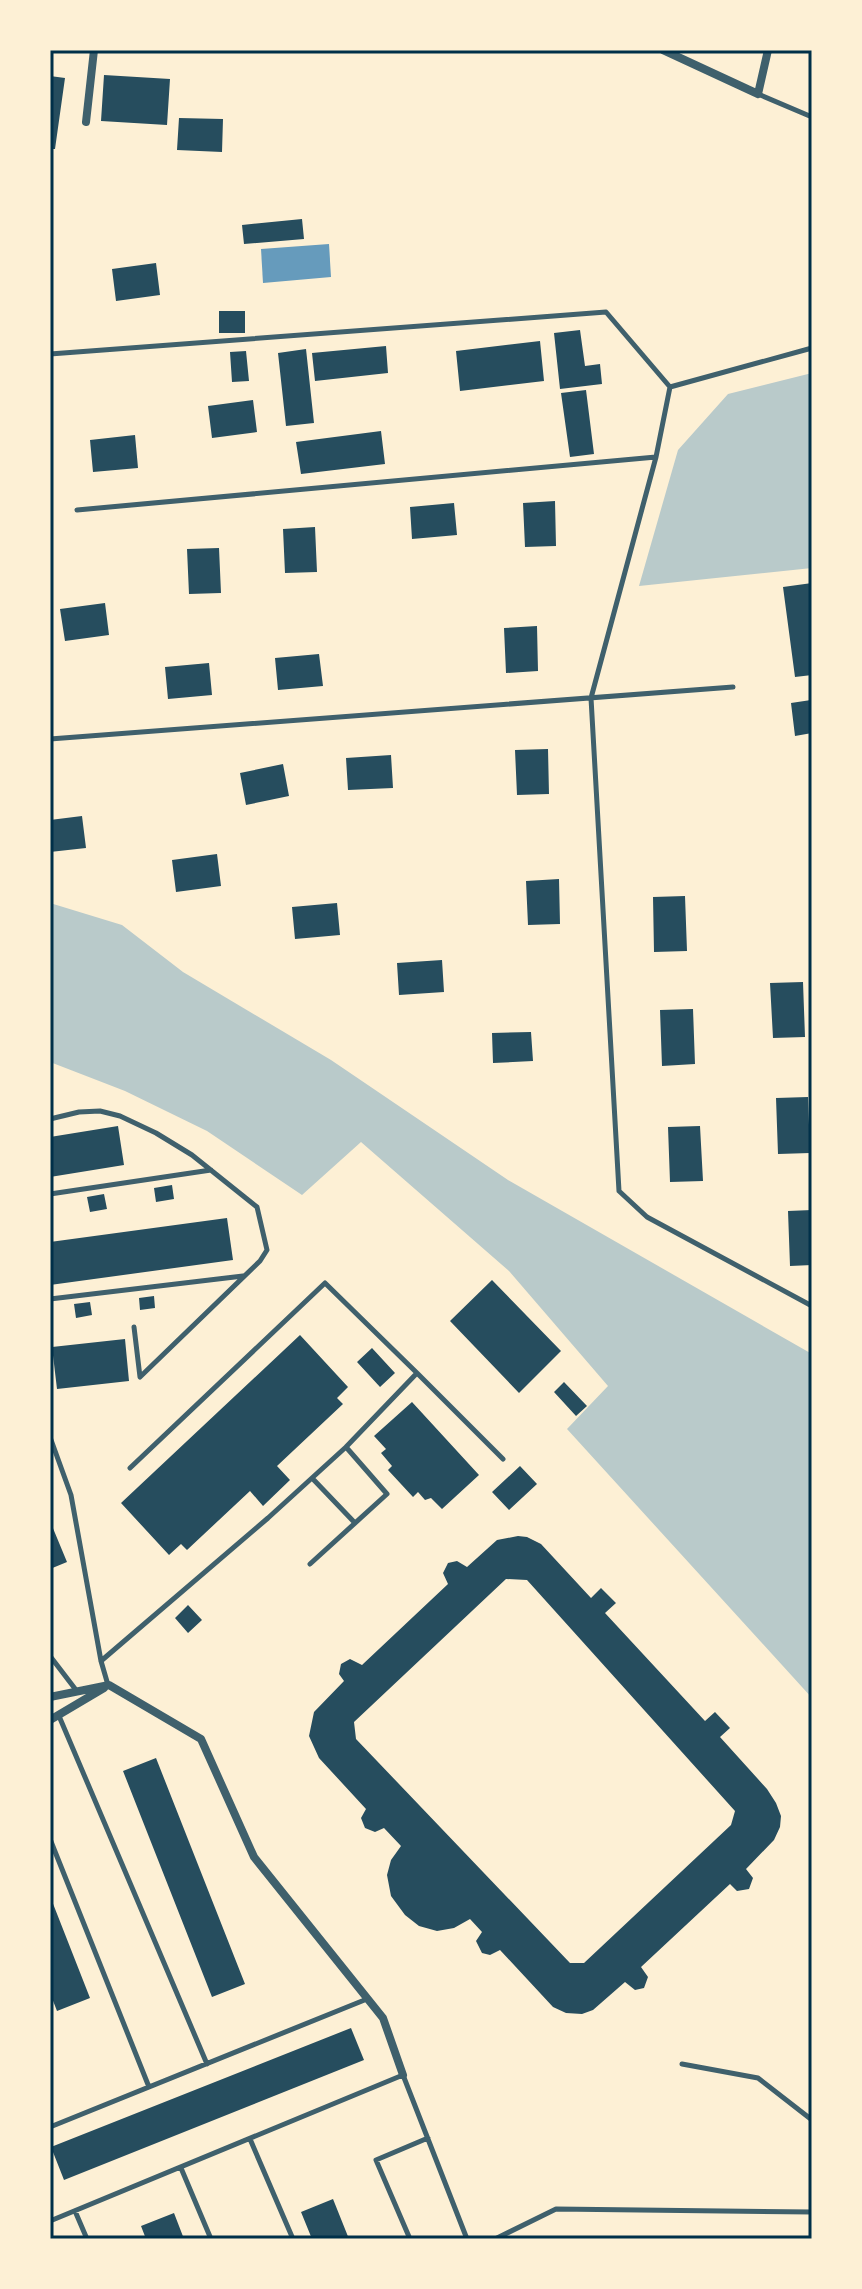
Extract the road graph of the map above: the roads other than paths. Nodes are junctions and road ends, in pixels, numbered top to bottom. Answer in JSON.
{"nodes":[{"id":1,"x":94,"y":50,"type":"edge"},
{"id":2,"x":663,"y":50,"type":"edge"},
{"id":3,"x":768,"y":50,"type":"edge"},
{"id":4,"x":758,"y":94,"type":"junction"},
{"id":5,"x":812,"y":117,"type":"edge"},
{"id":6,"x":86,"y":122,"type":"dead end"},
{"id":7,"x":812,"y":348,"type":"edge"},
{"id":8,"x":50,"y":354,"type":"edge"},
{"id":9,"x":670,"y":387,"type":"junction"},
{"id":10,"x":656,"y":457,"type":"junction"},
{"id":11,"x":77,"y":510,"type":"dead end"},
{"id":12,"x":733,"y":687,"type":"dead end"},
{"id":13,"x":591,"y":698,"type":"junction"},
{"id":14,"x":50,"y":739,"type":"edge"},
{"id":15,"x":50,"y":1119,"type":"edge"},
{"id":16,"x":211,"y":1170,"type":"junction"},
{"id":17,"x":50,"y":1194,"type":"edge"},
{"id":18,"x":243,"y":1276,"type":"junction"},
{"id":19,"x":50,"y":1299,"type":"edge"},
{"id":20,"x":812,"y":1306,"type":"edge"},
{"id":21,"x":134,"y":1327,"type":"dead end"},
{"id":22,"x":417,"y":1373,"type":"junction"},
{"id":23,"x":50,"y":1437,"type":"edge"},
{"id":24,"x":346,"y":1447,"type":"junction"},
{"id":25,"x":503,"y":1459,"type":"dead end"},
{"id":26,"x":130,"y":1468,"type":"dead end"},
{"id":27,"x":312,"y":1478,"type":"junction"},
{"id":28,"x":355,"y":1523,"type":"junction"},
{"id":29,"x":310,"y":1564,"type":"dead end"},
{"id":30,"x":50,"y":1656,"type":"edge"},
{"id":31,"x":101,"y":1661,"type":"junction"},
{"id":32,"x":109,"y":1685,"type":"junction"},
{"id":33,"x":77,"y":1692,"type":"junction"},
{"id":34,"x":50,"y":1697,"type":"edge"},
{"id":35,"x":84,"y":1701,"type":"junction"},
{"id":36,"x":55,"y":1718,"type":"edge"},
{"id":37,"x":50,"y":1839,"type":"edge"},
{"id":38,"x":367,"y":1998,"type":"junction"},
{"id":39,"x":207,"y":2064,"type":"junction"},
{"id":40,"x":682,"y":2064,"type":"dead end"},
{"id":41,"x":403,"y":2075,"type":"junction"},
{"id":42,"x":149,"y":2087,"type":"junction"},
{"id":43,"x":812,"y":2120,"type":"edge"},
{"id":44,"x":50,"y":2127,"type":"edge"},
{"id":45,"x":428,"y":2138,"type":"junction"},
{"id":46,"x":250,"y":2139,"type":"junction"},
{"id":47,"x":181,"y":2168,"type":"junction"},
{"id":48,"x":75,"y":2211,"type":"junction"},
{"id":49,"x":812,"y":2212,"type":"edge"},
{"id":50,"x":50,"y":2221,"type":"edge"},
{"id":51,"x":87,"y":2239,"type":"edge"},
{"id":52,"x":211,"y":2239,"type":"edge"},
{"id":53,"x":293,"y":2239,"type":"edge"},
{"id":54,"x":410,"y":2239,"type":"edge"},
{"id":55,"x":467,"y":2239,"type":"edge"},
{"id":56,"x":495,"y":2239,"type":"edge"}],
"edges":[{"from":1,"to":6,"type":"street"},
{"from":2,"to":4,"type":"street"},
{"from":3,"to":4,"type":"street"},
{"from":4,"to":5,"type":"lane"},
{"from":7,"to":9,"type":"lane"},
{"from":8,"to":9,"type":"lane"},
{"from":9,"to":10,"type":"lane"},
{"from":10,"to":11,"type":"lane"},
{"from":10,"to":13,"type":"lane"},
{"from":12,"to":13,"type":"lane"},
{"from":13,"to":14,"type":"lane"},
{"from":13,"to":20,"type":"lane"},
{"from":15,"to":16,"type":"lane"},
{"from":16,"to":17,"type":"lane"},
{"from":16,"to":18,"type":"lane"},
{"from":18,"to":19,"type":"lane"},
{"from":18,"to":21,"type":"lane"},
{"from":22,"to":24,"type":"lane"},
{"from":22,"to":25,"type":"lane"},
{"from":22,"to":26,"type":"lane"},
{"from":23,"to":31,"type":"lane"},
{"from":24,"to":27,"type":"lane"},
{"from":24,"to":28,"type":"lane"},
{"from":27,"to":28,"type":"lane"},
{"from":27,"to":31,"type":"lane"},
{"from":28,"to":29,"type":"lane"},
{"from":30,"to":33,"type":"lane"},
{"from":31,"to":32,"type":"lane"},
{"from":32,"to":33,"type":"street"},
{"from":32,"to":35,"type":"street"},
{"from":32,"to":38,"type":"street"},
{"from":33,"to":34,"type":"street"},
{"from":33,"to":35,"type":"lane"},
{"from":35,"to":36,"type":"street"},
{"from":36,"to":39,"type":"lane"},
{"from":37,"to":42,"type":"lane"},
{"from":38,"to":39,"type":"lane"},
{"from":38,"to":41,"type":"street"},
{"from":39,"to":42,"type":"lane"},
{"from":40,"to":43,"type":"lane"},
{"from":41,"to":45,"type":"lane"},
{"from":41,"to":46,"type":"lane"},
{"from":42,"to":44,"type":"lane"},
{"from":45,"to":54,"type":"lane"},
{"from":45,"to":55,"type":"lane"},
{"from":46,"to":47,"type":"lane"},
{"from":46,"to":53,"type":"lane"},
{"from":47,"to":48,"type":"lane"},
{"from":47,"to":52,"type":"lane"},
{"from":48,"to":50,"type":"lane"},
{"from":48,"to":51,"type":"lane"},
{"from":49,"to":56,"type":"lane"}]}
